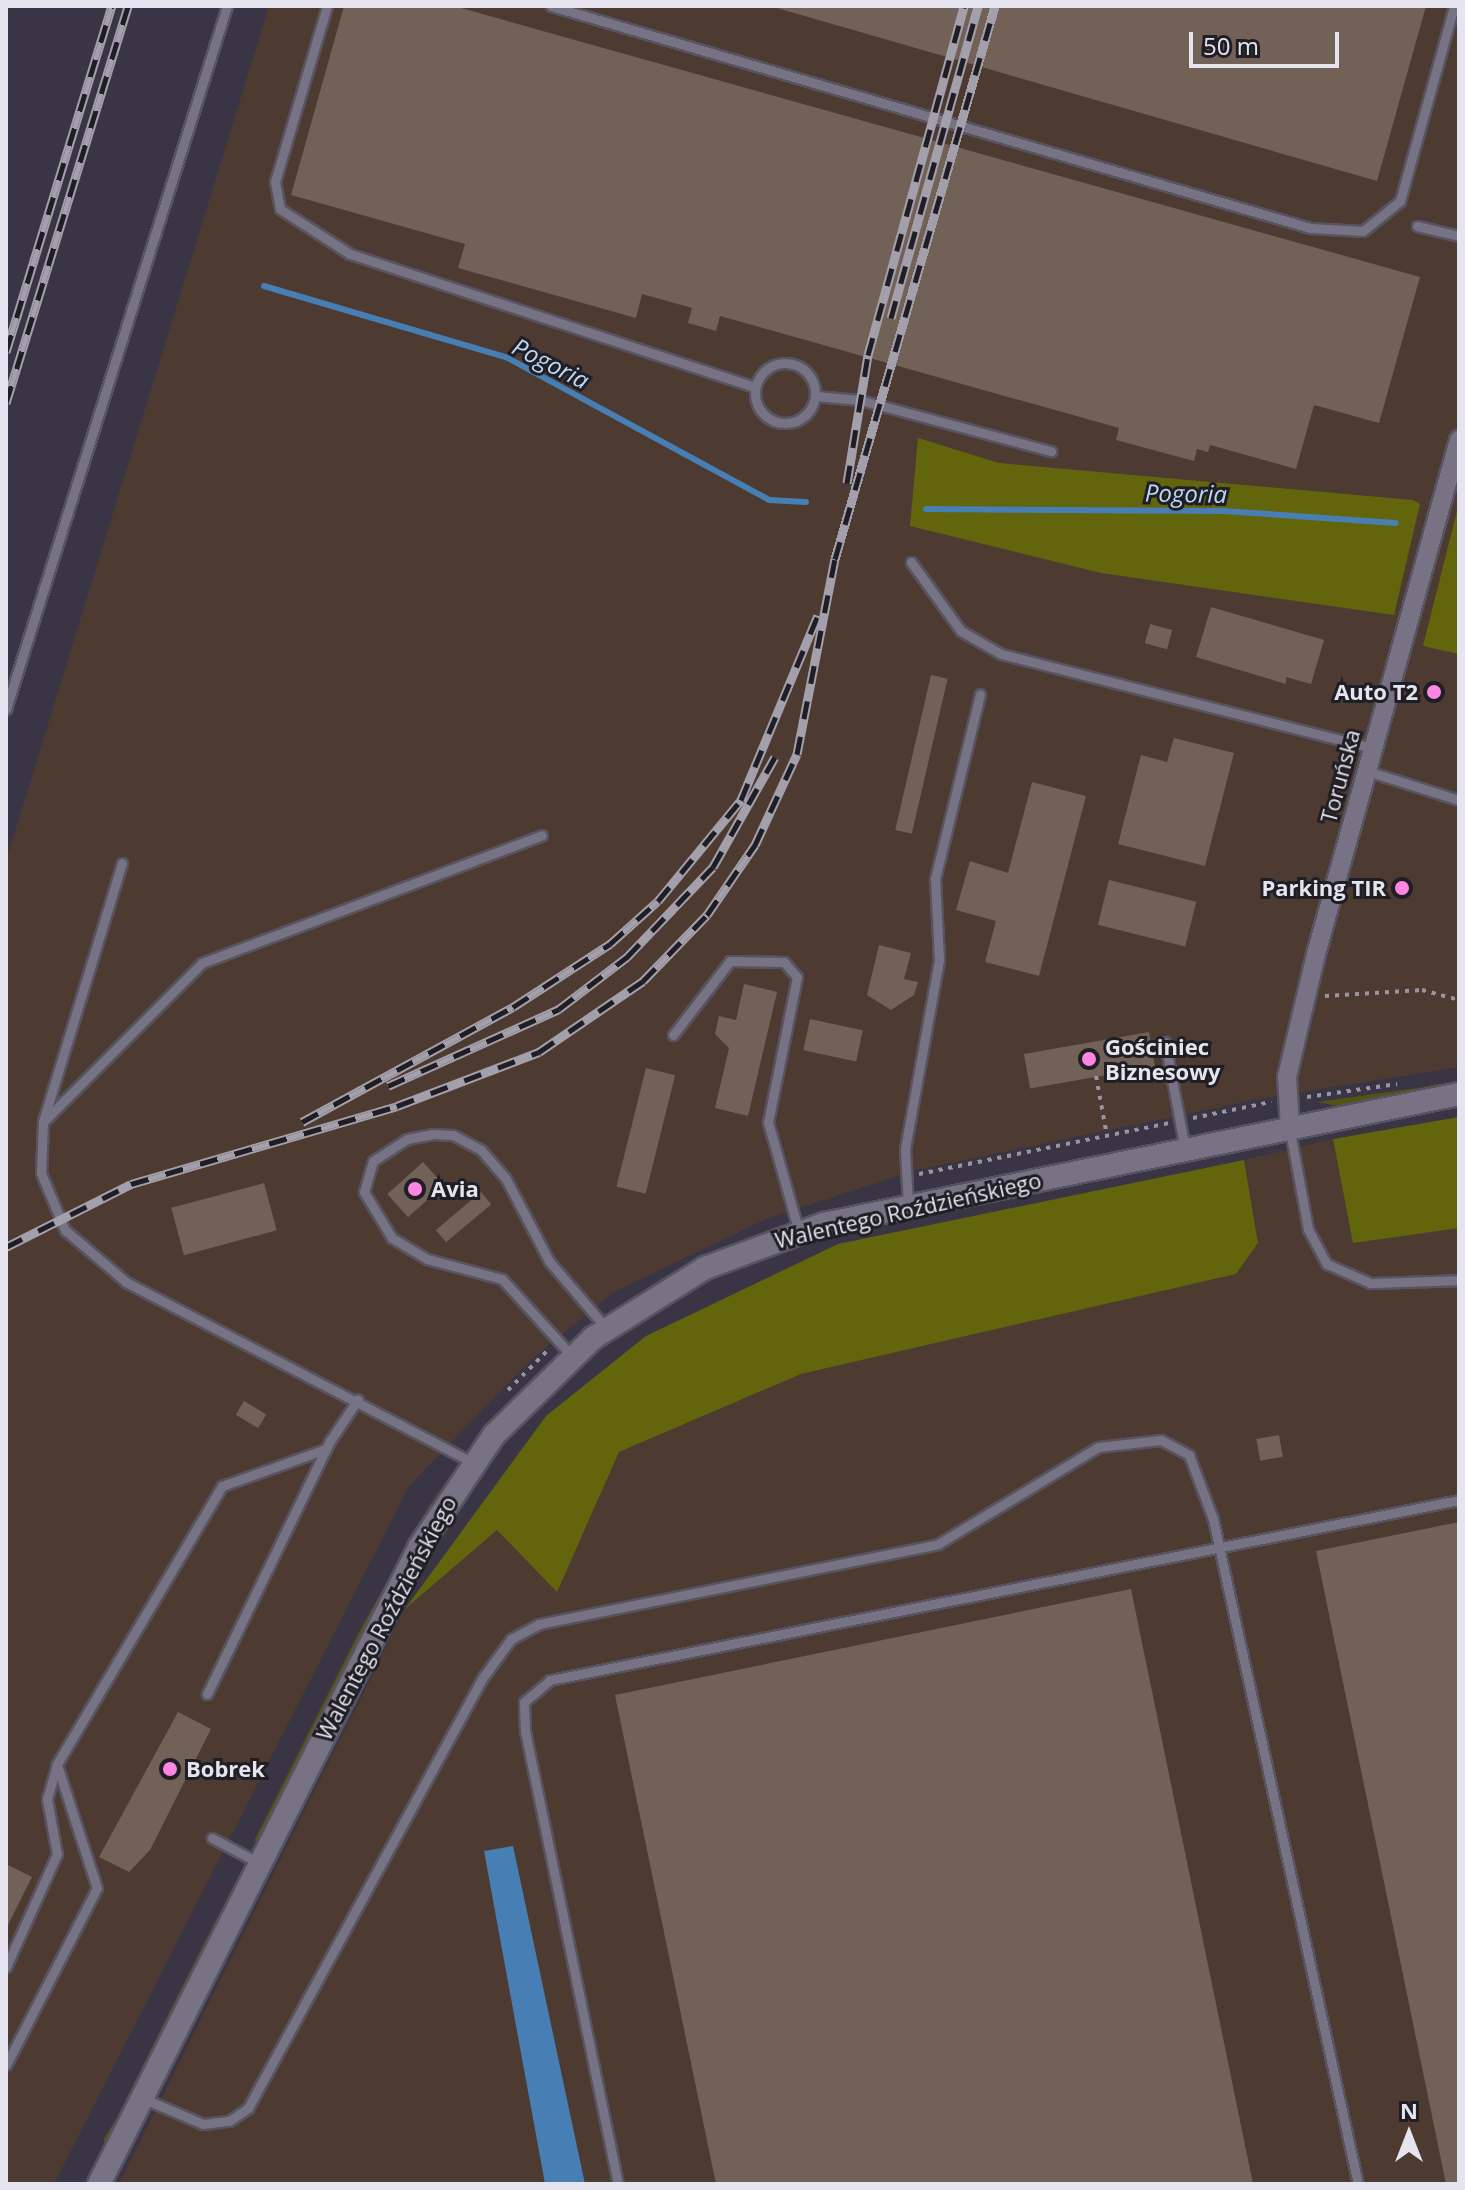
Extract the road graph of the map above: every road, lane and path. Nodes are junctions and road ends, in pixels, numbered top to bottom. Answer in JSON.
{"nodes":[{"id":1,"x":227,"y":6,"type":"edge"},
{"id":2,"x":327,"y":6,"type":"edge"},
{"id":3,"x":551,"y":6,"type":"edge"},
{"id":4,"x":1454,"y":6,"type":"edge"},
{"id":5,"x":1417,"y":226,"type":"dead end"},
{"id":6,"x":1459,"y":236,"type":"edge"},
{"id":7,"x":754,"y":387,"type":"junction"},
{"id":8,"x":815,"y":396,"type":"junction"},
{"id":9,"x":1459,"y":440,"type":"edge"},
{"id":10,"x":1051,"y":451,"type":"dead end"},
{"id":11,"x":911,"y":562,"type":"dead end"},
{"id":12,"x":980,"y":694,"type":"dead end"},
{"id":13,"x":6,"y":709,"type":"edge"},
{"id":14,"x":1373,"y":748,"type":"junction"},
{"id":15,"x":1367,"y":771,"type":"junction"},
{"id":16,"x":1459,"y":800,"type":"edge"},
{"id":17,"x":542,"y":835,"type":"dead end"},
{"id":18,"x":122,"y":863,"type":"dead end"},
{"id":19,"x":1307,"y":991,"type":"junction"},
{"id":20,"x":1459,"y":1000,"type":"edge"},
{"id":21,"x":673,"y":1035,"type":"dead end"},
{"id":22,"x":1165,"y":1042,"type":"dead end"},
{"id":23,"x":1096,"y":1076,"type":"dead end"},
{"id":24,"x":1409,"y":1084,"type":"dead end"},
{"id":25,"x":1459,"y":1094,"type":"edge"},
{"id":26,"x":1310,"y":1097,"type":"dead end"},
{"id":27,"x":1263,"y":1103,"type":"dead end"},
{"id":28,"x":1179,"y":1120,"type":"junction"},
{"id":29,"x":43,"y":1122,"type":"junction"},
{"id":30,"x":1290,"y":1127,"type":"junction"},
{"id":31,"x":1107,"y":1136,"type":"junction"},
{"id":32,"x":1185,"y":1149,"type":"junction"},
{"id":33,"x":906,"y":1182,"type":"junction"},
{"id":34,"x":908,"y":1206,"type":"junction"},
{"id":35,"x":799,"y":1232,"type":"junction"},
{"id":36,"x":1459,"y":1280,"type":"edge"},
{"id":37,"x":606,"y":1328,"type":"junction"},
{"id":38,"x":565,"y":1348,"type":"junction"},
{"id":39,"x":358,"y":1399,"type":"junction"},
{"id":40,"x":498,"y":1400,"type":"dead end"},
{"id":41,"x":326,"y":1449,"type":"junction"},
{"id":42,"x":473,"y":1463,"type":"junction"},
{"id":43,"x":1459,"y":1500,"type":"edge"},
{"id":44,"x":1220,"y":1551,"type":"junction"},
{"id":45,"x":207,"y":1694,"type":"dead end"},
{"id":46,"x":57,"y":1764,"type":"junction"},
{"id":47,"x":212,"y":1838,"type":"dead end"},
{"id":48,"x":259,"y":1863,"type":"junction"},
{"id":49,"x":6,"y":1967,"type":"edge"},
{"id":50,"x":6,"y":2065,"type":"edge"},
{"id":51,"x":142,"y":2098,"type":"junction"},
{"id":52,"x":99,"y":2184,"type":"edge"},
{"id":53,"x":618,"y":2184,"type":"edge"},
{"id":54,"x":1358,"y":2184,"type":"edge"}],
"edges":[{"from":1,"to":13,"type":"lane"},
{"from":2,"to":7,"type":"lane"},
{"from":3,"to":4,"type":"lane"},
{"from":5,"to":6,"type":"lane"},
{"from":7,"to":8,"type":"lane"},
{"from":7,"to":8,"type":"lane"},
{"from":8,"to":10,"type":"lane"},
{"from":9,"to":14,"type":"street","name":"Toruńska"},
{"from":11,"to":14,"type":"lane"},
{"from":12,"to":33,"type":"lane"},
{"from":14,"to":15,"type":"street","name":"Toruńska"},
{"from":15,"to":16,"type":"lane"},
{"from":15,"to":19,"type":"street","name":"Toruńska"},
{"from":17,"to":29,"type":"lane"},
{"from":18,"to":29,"type":"lane"},
{"from":19,"to":20,"type":"path"},
{"from":19,"to":30,"type":"street","name":"Toruńska"},
{"from":21,"to":35,"type":"lane"},
{"from":22,"to":28,"type":"lane"},
{"from":23,"to":31,"type":"path"},
{"from":24,"to":26,"type":"path"},
{"from":25,"to":30,"type":"street","name":"Walentego Roździeńskiego"},
{"from":27,"to":28,"type":"path"},
{"from":28,"to":31,"type":"path"},
{"from":28,"to":32,"type":"lane"},
{"from":29,"to":39,"type":"lane"},
{"from":30,"to":32,"type":"street","name":"Walentego Roździeńskiego"},
{"from":30,"to":36,"type":"lane"},
{"from":31,"to":33,"type":"path"},
{"from":32,"to":34,"type":"street","name":"Walentego Roździeńskiego"},
{"from":33,"to":34,"type":"lane"},
{"from":34,"to":35,"type":"street","name":"Walentego Roździeńskiego"},
{"from":35,"to":37,"type":"street","name":"Walentego Roździeńskiego"},
{"from":37,"to":38,"type":"street","name":"Walentego Roździeńskiego"},
{"from":37,"to":38,"type":"lane"},
{"from":38,"to":40,"type":"path"},
{"from":38,"to":42,"type":"street","name":"Walentego Roździeńskiego"},
{"from":39,"to":41,"type":"lane"},
{"from":39,"to":42,"type":"lane"},
{"from":41,"to":45,"type":"lane"},
{"from":41,"to":46,"type":"lane"},
{"from":42,"to":48,"type":"street","name":"Walentego Roździeńskiego"},
{"from":43,"to":44,"type":"lane"},
{"from":44,"to":51,"type":"lane"},
{"from":44,"to":53,"type":"lane"},
{"from":44,"to":54,"type":"lane"},
{"from":46,"to":49,"type":"lane"},
{"from":46,"to":50,"type":"lane"},
{"from":47,"to":48,"type":"lane"},
{"from":48,"to":51,"type":"street","name":"Walentego Roździeńskiego"},
{"from":51,"to":52,"type":"street","name":"Walentego Roździeńskiego"}]}
